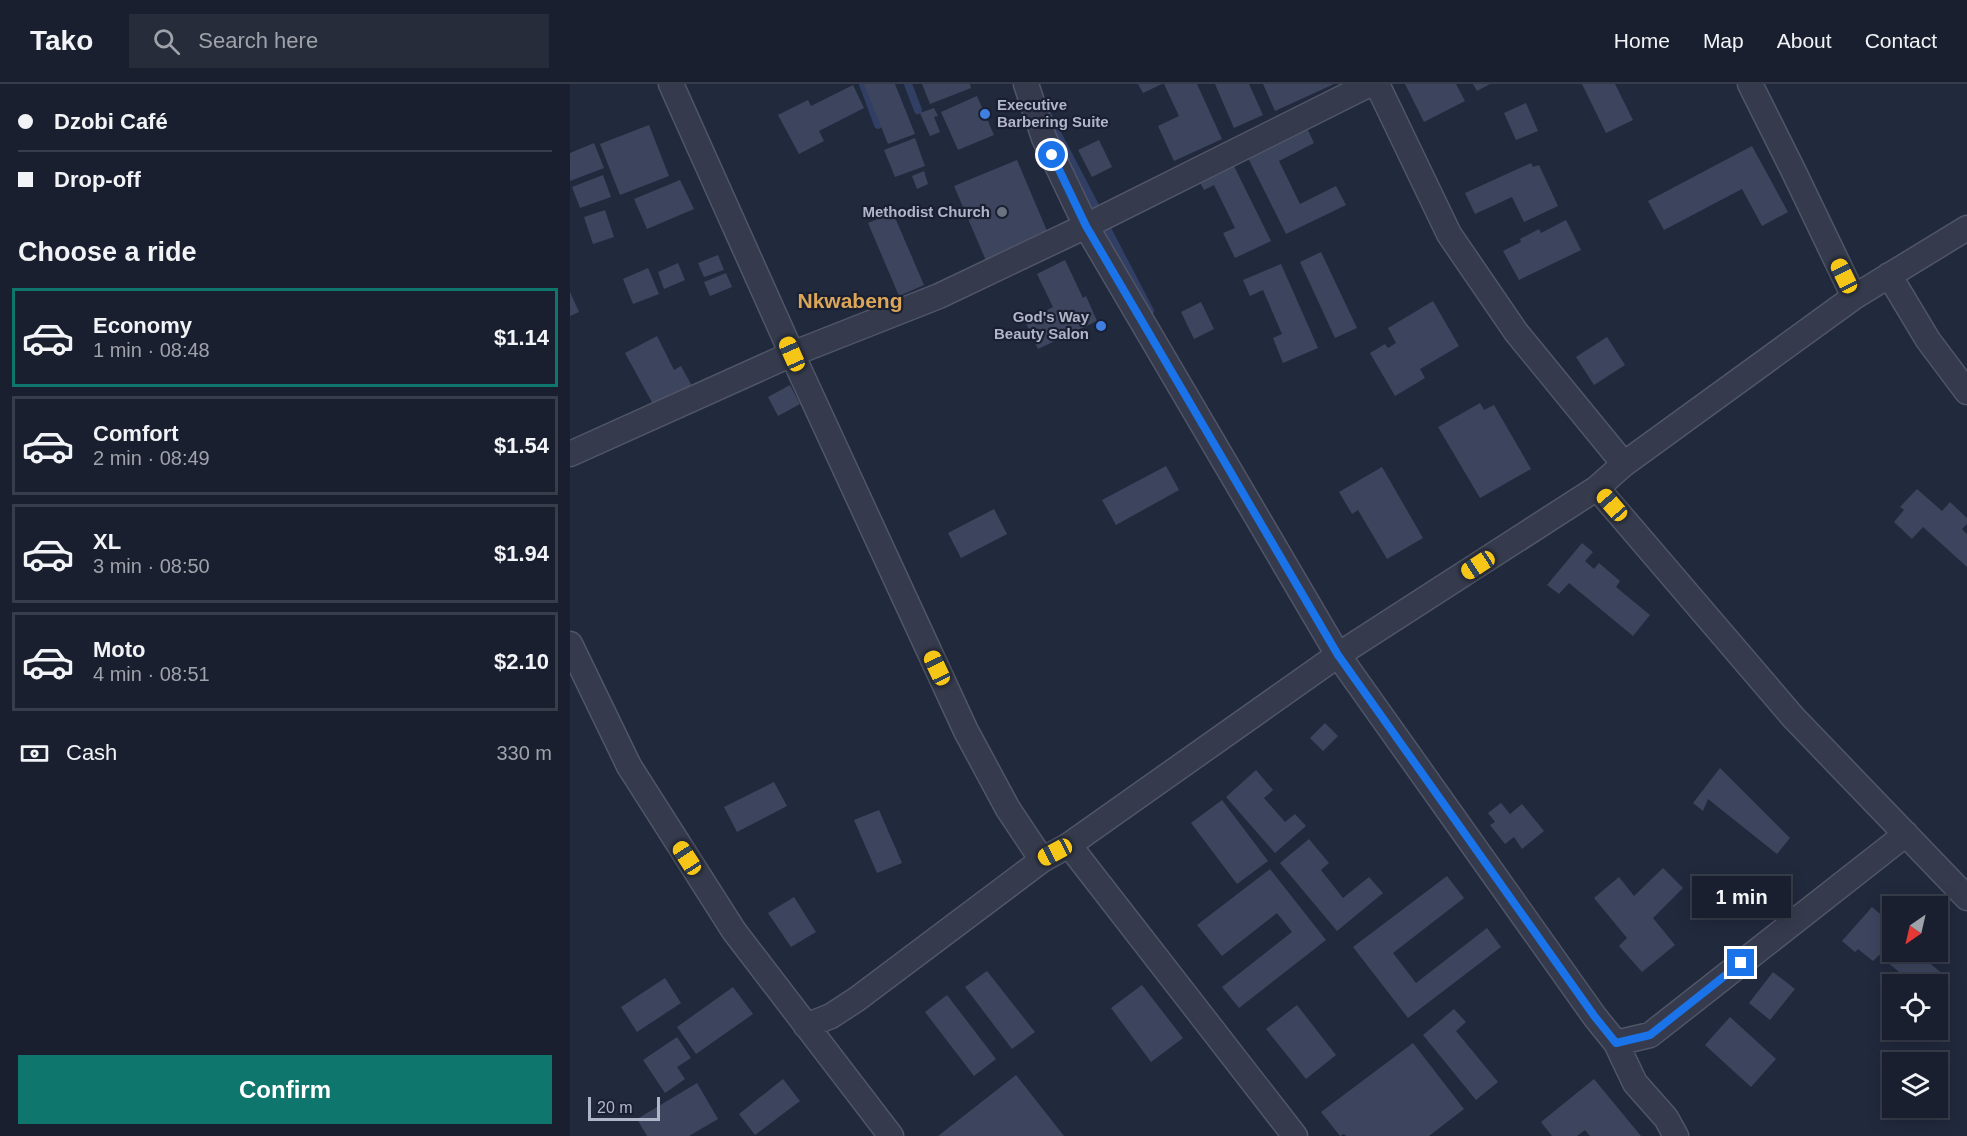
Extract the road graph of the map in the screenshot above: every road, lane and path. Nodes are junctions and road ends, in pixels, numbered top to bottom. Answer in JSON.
{"nodes":[{"id":1,"x":671,"y":84,"type":"edge"},
{"id":2,"x":1026,"y":84,"type":"edge"},
{"id":3,"x":1370,"y":84,"type":"edge"},
{"id":4,"x":1377,"y":84,"type":"edge"},
{"id":5,"x":1749,"y":84,"type":"edge"},
{"id":6,"x":1086,"y":226,"type":"junction"},
{"id":7,"x":1967,"y":228,"type":"edge"},
{"id":8,"x":1889,"y":275,"type":"junction"},
{"id":9,"x":1854,"y":297,"type":"junction"},
{"id":10,"x":792,"y":354,"type":"junction"},
{"id":11,"x":1967,"y":392,"type":"edge"},
{"id":12,"x":570,"y":454,"type":"edge"},
{"id":13,"x":1624,"y":464,"type":"junction"},
{"id":14,"x":1597,"y":488,"type":"junction"},
{"id":15,"x":570,"y":644,"type":"edge"},
{"id":16,"x":1338,"y":655,"type":"junction"},
{"id":17,"x":1906,"y":834,"type":"junction"},
{"id":18,"x":1069,"y":845,"type":"junction"},
{"id":19,"x":1042,"y":860,"type":"junction"},
{"id":20,"x":1967,"y":898,"type":"edge"},
{"id":21,"x":806,"y":1026,"type":"junction"},
{"id":22,"x":1616,"y":1043,"type":"junction"},
{"id":23,"x":891,"y":1136,"type":"edge"},
{"id":24,"x":1295,"y":1136,"type":"edge"},
{"id":25,"x":1676,"y":1136,"type":"edge"}],
"edges":[{"from":1,"to":10,"type":"street"},
{"from":2,"to":6,"type":"street"},
{"from":3,"to":6,"type":"street"},
{"from":4,"to":13,"type":"street"},
{"from":5,"to":9,"type":"street"},
{"from":6,"to":10,"type":"street"},
{"from":6,"to":16,"type":"street"},
{"from":7,"to":8,"type":"street"},
{"from":8,"to":9,"type":"street"},
{"from":8,"to":11,"type":"street"},
{"from":9,"to":13,"type":"street"},
{"from":10,"to":12,"type":"street"},
{"from":10,"to":19,"type":"street"},
{"from":13,"to":14,"type":"street"},
{"from":14,"to":16,"type":"street"},
{"from":14,"to":17,"type":"street"},
{"from":15,"to":21,"type":"street"},
{"from":16,"to":18,"type":"street"},
{"from":16,"to":22,"type":"street"},
{"from":17,"to":20,"type":"street"},
{"from":17,"to":22,"type":"street"},
{"from":18,"to":19,"type":"street"},
{"from":18,"to":24,"type":"street"},
{"from":19,"to":21,"type":"street"},
{"from":21,"to":23,"type":"street"},
{"from":22,"to":25,"type":"street"}]}
